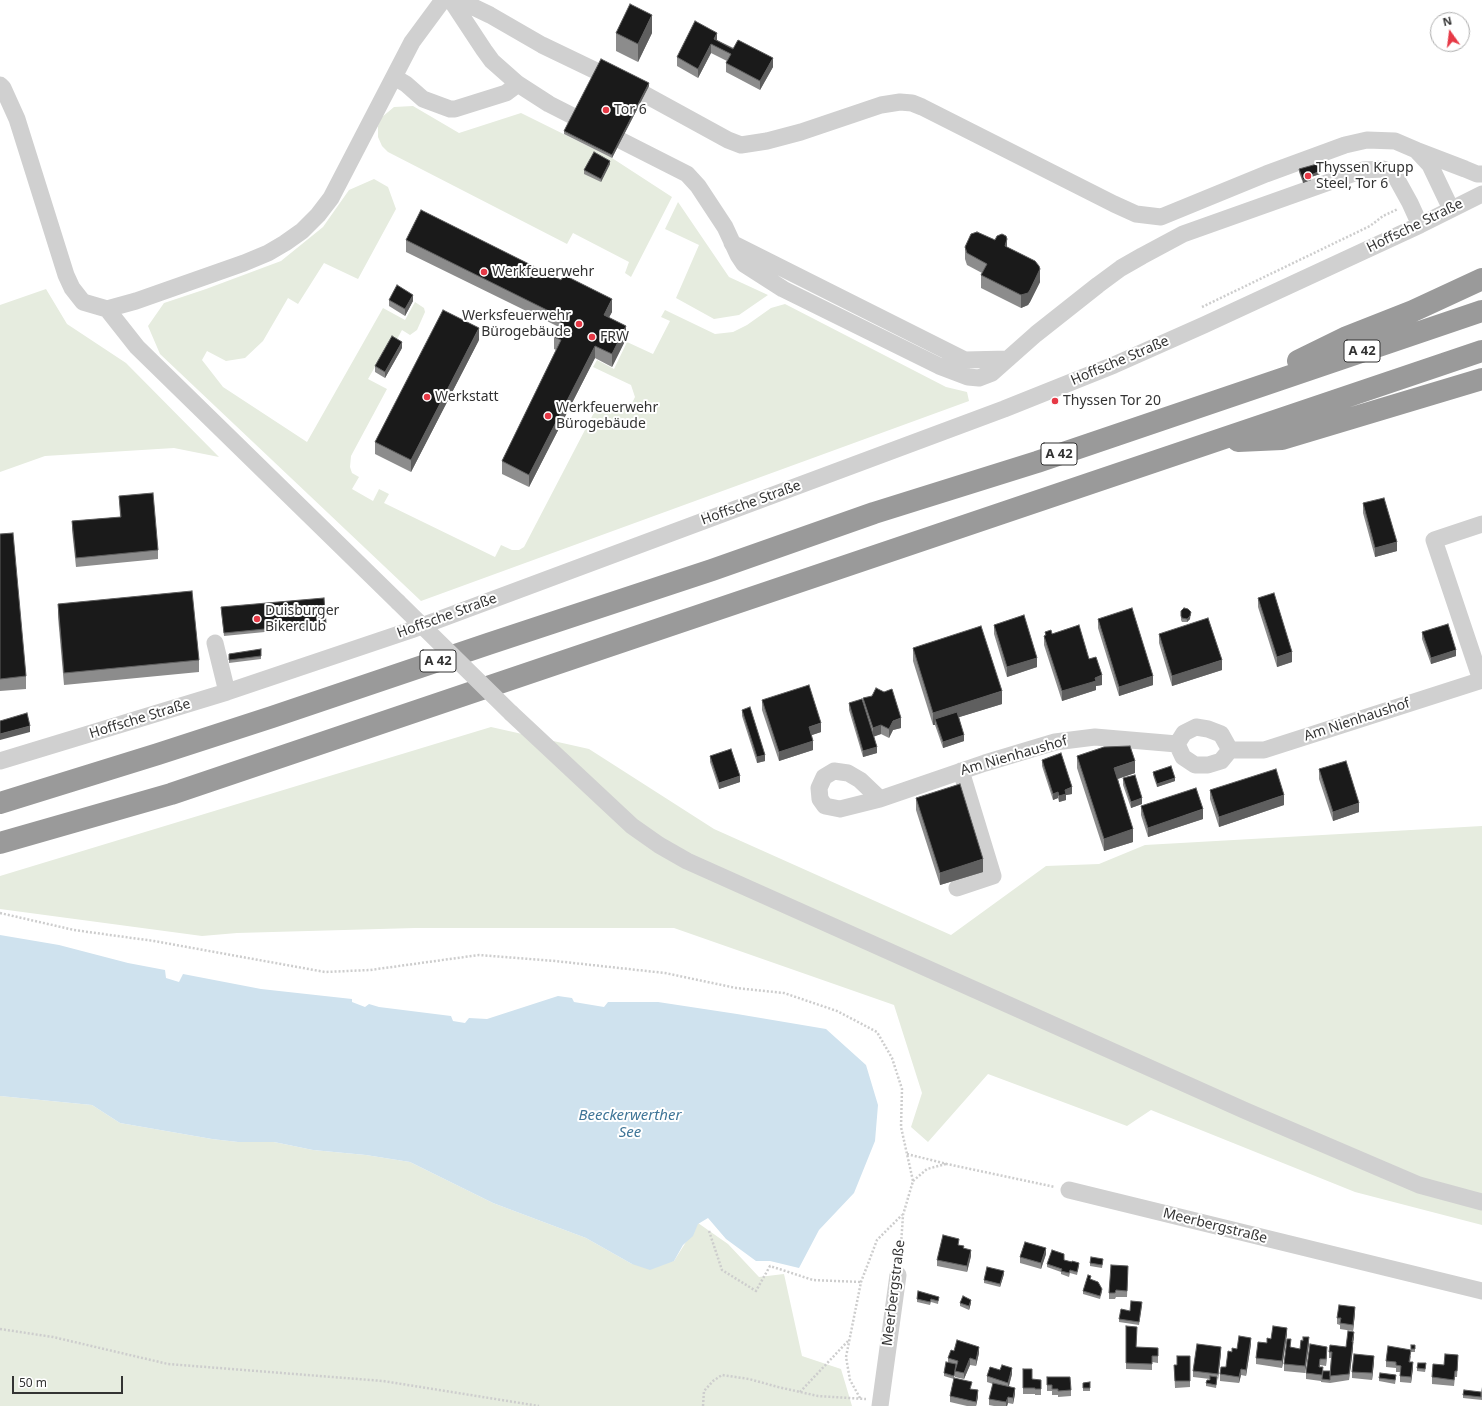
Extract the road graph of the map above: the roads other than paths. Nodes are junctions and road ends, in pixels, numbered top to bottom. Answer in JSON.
{"nodes":[{"id":1,"x":443,"y":0,"type":"edge"},
{"id":2,"x":451,"y":0,"type":"edge"},
{"id":3,"x":459,"y":0,"type":"edge"},
{"id":4,"x":394,"y":77,"type":"junction"},
{"id":5,"x":518,"y":84,"type":"junction"},
{"id":6,"x":0,"y":85,"type":"edge"},
{"id":7,"x":1416,"y":150,"type":"junction"},
{"id":8,"x":1482,"y":174,"type":"edge"},
{"id":9,"x":1482,"y":194,"type":"edge"},
{"id":10,"x":1215,"y":196,"type":"junction"},
{"id":11,"x":1451,"y":209,"type":"junction"},
{"id":12,"x":1161,"y":217,"type":"junction"},
{"id":13,"x":1233,"y":217,"type":"junction"},
{"id":14,"x":1420,"y":225,"type":"junction"},
{"id":15,"x":1171,"y":240,"type":"junction"},
{"id":16,"x":1482,"y":279,"type":"edge"},
{"id":17,"x":107,"y":309,"type":"junction"},
{"id":18,"x":1482,"y":311,"type":"edge"},
{"id":19,"x":1482,"y":351,"type":"edge"},
{"id":20,"x":1482,"y":379,"type":"edge"},
{"id":21,"x":1243,"y":391,"type":"junction"},
{"id":22,"x":1213,"y":442,"type":"junction"},
{"id":23,"x":1482,"y":524,"type":"edge"},
{"id":24,"x":215,"y":643,"type":"dead end"},
{"id":25,"x":1481,"y":680,"type":"edge"},
{"id":26,"x":227,"y":692,"type":"junction"},
{"id":27,"x":1177,"y":744,"type":"junction"},
{"id":28,"x":1230,"y":750,"type":"junction"},
{"id":29,"x":0,"y":762,"type":"edge"},
{"id":30,"x":961,"y":771,"type":"junction"},
{"id":31,"x":880,"y":799,"type":"dead end"},
{"id":32,"x":0,"y":803,"type":"edge"},
{"id":33,"x":0,"y":843,"type":"edge"},
{"id":34,"x":957,"y":888,"type":"dead end"},
{"id":35,"x":1069,"y":1190,"type":"road end"},
{"id":36,"x":1482,"y":1202,"type":"edge"},
{"id":37,"x":898,"y":1275,"type":"road end"},
{"id":38,"x":1482,"y":1291,"type":"edge"},
{"id":39,"x":880,"y":1403,"type":"edge"}],
"edges":[{"from":1,"to":4,"type":"street"},
{"from":2,"to":5,"type":"street"},
{"from":3,"to":12,"type":"street"},
{"from":4,"to":5,"type":"street"},
{"from":4,"to":17,"type":"street"},
{"from":5,"to":15,"type":"street"},
{"from":6,"to":17,"type":"street"},
{"from":7,"to":8,"type":"street"},
{"from":7,"to":10,"type":"street"},
{"from":7,"to":11,"type":"street"},
{"from":9,"to":11,"type":"street","name":"Hoffsche Straße"},
{"from":10,"to":12,"type":"street"},
{"from":10,"to":13,"type":"street"},
{"from":11,"to":14,"type":"street","name":"Hoffsche Straße"},
{"from":12,"to":15,"type":"street"},
{"from":13,"to":14,"type":"street"},
{"from":13,"to":15,"type":"street"},
{"from":14,"to":26,"type":"street","name":"Hoffsche Straße"},
{"from":16,"to":21,"type":"highway"},
{"from":17,"to":36,"type":"street","bridge":true},
{"from":18,"to":21,"type":"highway","number":"A 42"},
{"from":19,"to":22,"type":"highway"},
{"from":20,"to":22,"type":"highway"},
{"from":21,"to":32,"type":"highway","number":"A 42"},
{"from":22,"to":33,"type":"highway"},
{"from":23,"to":25,"type":"street"},
{"from":24,"to":26,"type":"street"},
{"from":25,"to":28,"type":"street","name":"Am Nienhaushof"},
{"from":26,"to":29,"type":"street","name":"Hoffsche Straße"},
{"from":27,"to":28,"type":"street"},
{"from":27,"to":28,"type":"street"},
{"from":27,"to":30,"type":"street","name":"Am Nienhaushof"},
{"from":30,"to":31,"type":"street","name":"Am Nienhaushof"},
{"from":30,"to":34,"type":"street"},
{"from":35,"to":38,"type":"street","name":"Meerbergstraße"},
{"from":37,"to":39,"type":"street","name":"Meerbergstraße"}]}
